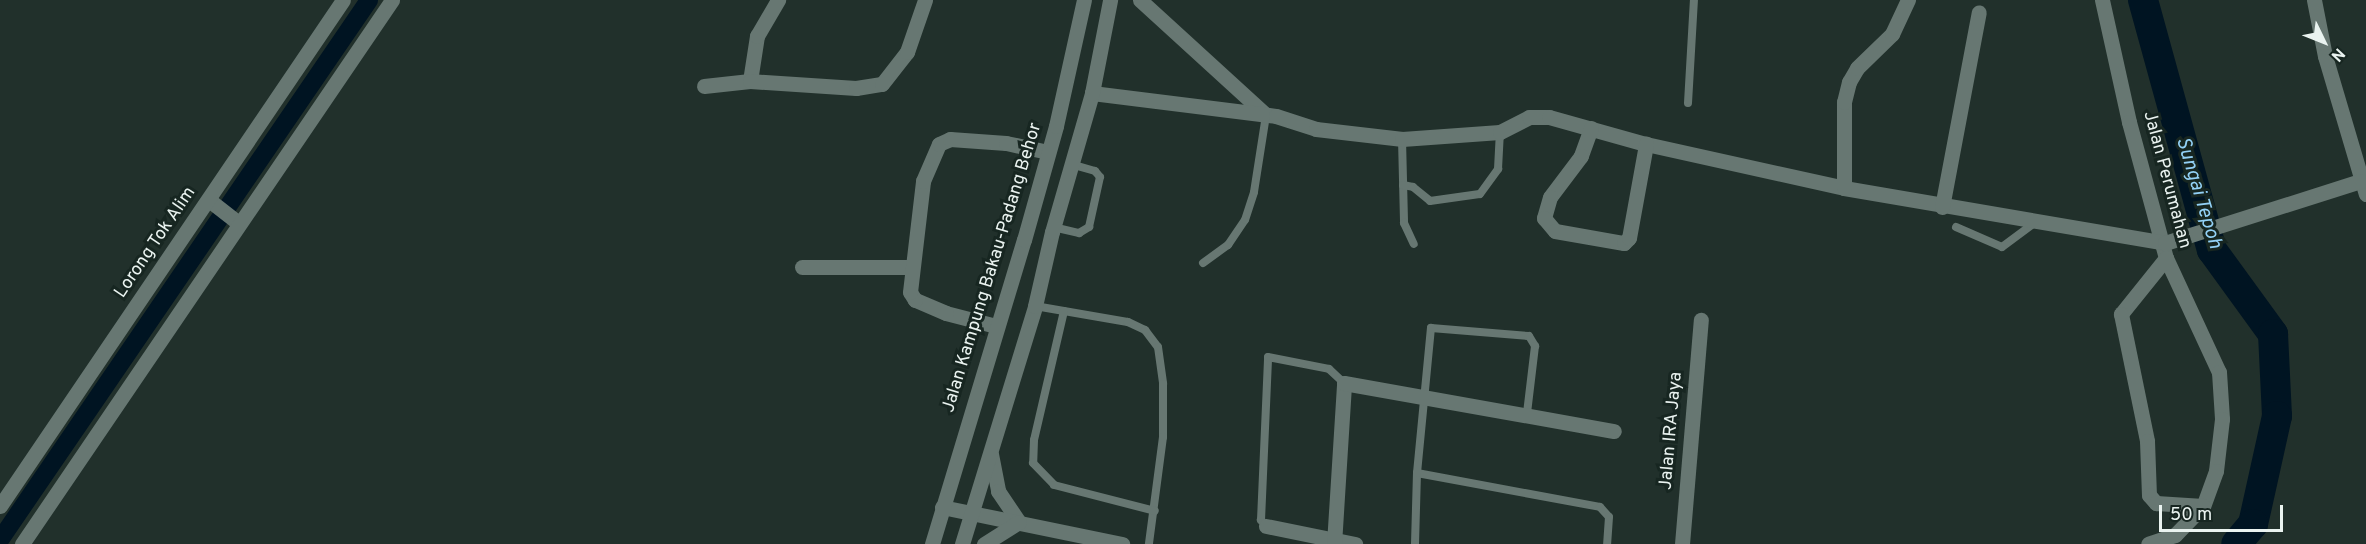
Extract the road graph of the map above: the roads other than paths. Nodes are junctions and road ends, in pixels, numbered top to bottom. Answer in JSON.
{"nodes":[{"id":1,"x":343,"y":0,"type":"edge"},
{"id":2,"x":392,"y":0,"type":"edge"},
{"id":3,"x":778,"y":0,"type":"edge"},
{"id":4,"x":925,"y":0,"type":"edge"},
{"id":5,"x":1084,"y":0,"type":"edge"},
{"id":6,"x":1110,"y":0,"type":"edge"},
{"id":7,"x":1140,"y":0,"type":"edge"},
{"id":8,"x":1694,"y":0,"type":"edge"},
{"id":9,"x":1908,"y":0,"type":"edge"},
{"id":10,"x":2102,"y":0,"type":"edge"},
{"id":11,"x":2314,"y":0,"type":"edge"},
{"id":12,"x":1978,"y":12,"type":"dead end"},
{"id":13,"x":750,"y":81,"type":"junction"},
{"id":14,"x":704,"y":86,"type":"dead end"},
{"id":15,"x":1092,"y":93,"type":"junction"},
{"id":16,"x":1688,"y":103,"type":"dead end"},
{"id":17,"x":1266,"y":115,"type":"junction"},
{"id":18,"x":1591,"y":128,"type":"junction"},
{"id":19,"x":1500,"y":132,"type":"junction"},
{"id":20,"x":1402,"y":139,"type":"junction"},
{"id":21,"x":1646,"y":144,"type":"junction"},
{"id":22,"x":1048,"y":152,"type":"junction"},
{"id":23,"x":1070,"y":164,"type":"junction"},
{"id":24,"x":1403,"y":185,"type":"junction"},
{"id":25,"x":1844,"y":188,"type":"junction"},
{"id":26,"x":2363,"y":188,"type":"edge"},
{"id":27,"x":212,"y":201,"type":"junction"},
{"id":28,"x":1942,"y":207,"type":"junction"},
{"id":29,"x":2037,"y":221,"type":"junction"},
{"id":30,"x":236,"y":222,"type":"junction"},
{"id":31,"x":1053,"y":226,"type":"junction"},
{"id":32,"x":1956,"y":227,"type":"dead end"},
{"id":33,"x":1414,"y":244,"type":"dead end"},
{"id":34,"x":2170,"y":246,"type":"junction"},
{"id":35,"x":1203,"y":263,"type":"dead end"},
{"id":36,"x":802,"y":267,"type":"dead end"},
{"id":37,"x":911,"y":267,"type":"junction"},
{"id":38,"x":1035,"y":306,"type":"junction"},
{"id":39,"x":1064,"y":310,"type":"junction"},
{"id":40,"x":1701,"y":320,"type":"dead end"},
{"id":41,"x":996,"y":326,"type":"junction"},
{"id":42,"x":1344,"y":383,"type":"junction"},
{"id":43,"x":1424,"y":396,"type":"junction"},
{"id":44,"x":1527,"y":413,"type":"junction"},
{"id":45,"x":1614,"y":431,"type":"dead end"},
{"id":46,"x":990,"y":449,"type":"junction"},
{"id":47,"x":1417,"y":472,"type":"junction"},
{"id":48,"x":0,"y":506,"type":"edge"},
{"id":49,"x":2203,"y":506,"type":"junction"},
{"id":50,"x":942,"y":507,"type":"junction"},
{"id":51,"x":1155,"y":511,"type":"junction"},
{"id":52,"x":972,"y":513,"type":"junction"},
{"id":53,"x":1019,"y":522,"type":"junction"},
{"id":54,"x":1266,"y":526,"type":"joint"},
{"id":55,"x":1334,"y":543,"type":"edge"},
{"id":56,"x":22,"y":544,"type":"edge"},
{"id":57,"x":932,"y":544,"type":"edge"},
{"id":58,"x":962,"y":544,"type":"edge"},
{"id":59,"x":984,"y":544,"type":"edge"},
{"id":60,"x":1122,"y":544,"type":"edge"},
{"id":61,"x":1149,"y":544,"type":"edge"},
{"id":62,"x":1355,"y":544,"type":"edge"},
{"id":63,"x":1415,"y":544,"type":"edge"},
{"id":64,"x":1607,"y":544,"type":"edge"},
{"id":65,"x":1682,"y":544,"type":"edge"},
{"id":66,"x":2148,"y":544,"type":"edge"}],
"edges":[{"from":1,"to":27,"type":"street","name":"Lorong Tok Alim"},
{"from":2,"to":30,"type":"street"},
{"from":3,"to":13,"type":"street"},
{"from":4,"to":13,"type":"street"},
{"from":5,"to":22,"type":"street","name":"Jalan Kampung Bakau-Padang Behor"},
{"from":6,"to":15,"type":"street"},
{"from":7,"to":17,"type":"street"},
{"from":8,"to":16,"type":"lane"},
{"from":9,"to":25,"type":"street"},
{"from":10,"to":34,"type":"street","name":"Jalan Perumahan"},
{"from":11,"to":26,"type":"street"},
{"from":12,"to":28,"type":"street"},
{"from":13,"to":14,"type":"street"},
{"from":15,"to":17,"type":"street"},
{"from":15,"to":23,"type":"street"},
{"from":17,"to":20,"type":"street"},
{"from":17,"to":35,"type":"lane"},
{"from":18,"to":19,"type":"street"},
{"from":18,"to":21,"type":"street"},
{"from":18,"to":21,"type":"street"},
{"from":19,"to":20,"type":"street"},
{"from":19,"to":24,"type":"lane"},
{"from":20,"to":24,"type":"lane"},
{"from":21,"to":25,"type":"street"},
{"from":22,"to":37,"type":"street"},
{"from":22,"to":41,"type":"street","name":"Jalan Kampung Bakau-Padang Behor"},
{"from":23,"to":31,"type":"street"},
{"from":23,"to":31,"type":"lane"},
{"from":24,"to":33,"type":"lane"},
{"from":25,"to":28,"type":"street"},
{"from":26,"to":34,"type":"street"},
{"from":27,"to":30,"type":"street"},
{"from":27,"to":48,"type":"street","name":"Lorong Tok Alim"},
{"from":28,"to":29,"type":"street"},
{"from":29,"to":32,"type":"lane"},
{"from":29,"to":34,"type":"street"},
{"from":30,"to":56,"type":"street"},
{"from":31,"to":38,"type":"street"},
{"from":34,"to":49,"type":"street","name":"Jalan Perumahan"},
{"from":34,"to":49,"type":"street"},
{"from":36,"to":37,"type":"street"},
{"from":37,"to":41,"type":"street"},
{"from":38,"to":39,"type":"lane"},
{"from":38,"to":46,"type":"street"},
{"from":39,"to":51,"type":"lane"},
{"from":39,"to":51,"type":"lane"},
{"from":40,"to":65,"type":"street","name":"Jalan IRA Jaya"},
{"from":41,"to":50,"type":"street","name":"Jalan Kampung Bakau-Padang Behor"},
{"from":42,"to":43,"type":"street"},
{"from":42,"to":54,"type":"lane"},
{"from":42,"to":55,"type":"street"},
{"from":43,"to":44,"type":"street"},
{"from":43,"to":44,"type":"lane"},
{"from":43,"to":47,"type":"lane"},
{"from":44,"to":45,"type":"street"},
{"from":46,"to":52,"type":"street"},
{"from":46,"to":53,"type":"street"},
{"from":47,"to":63,"type":"lane"},
{"from":47,"to":64,"type":"lane"},
{"from":49,"to":66,"type":"street","name":"Jalan Perumahan"},
{"from":50,"to":52,"type":"street"},
{"from":50,"to":57,"type":"street","name":"Jalan Kampung Bakau-Padang Behor"},
{"from":51,"to":61,"type":"lane"},
{"from":52,"to":53,"type":"street"},
{"from":52,"to":58,"type":"street"},
{"from":53,"to":59,"type":"street"},
{"from":53,"to":60,"type":"street"},
{"from":54,"to":55,"type":"street"},
{"from":55,"to":62,"type":"street"}]}
